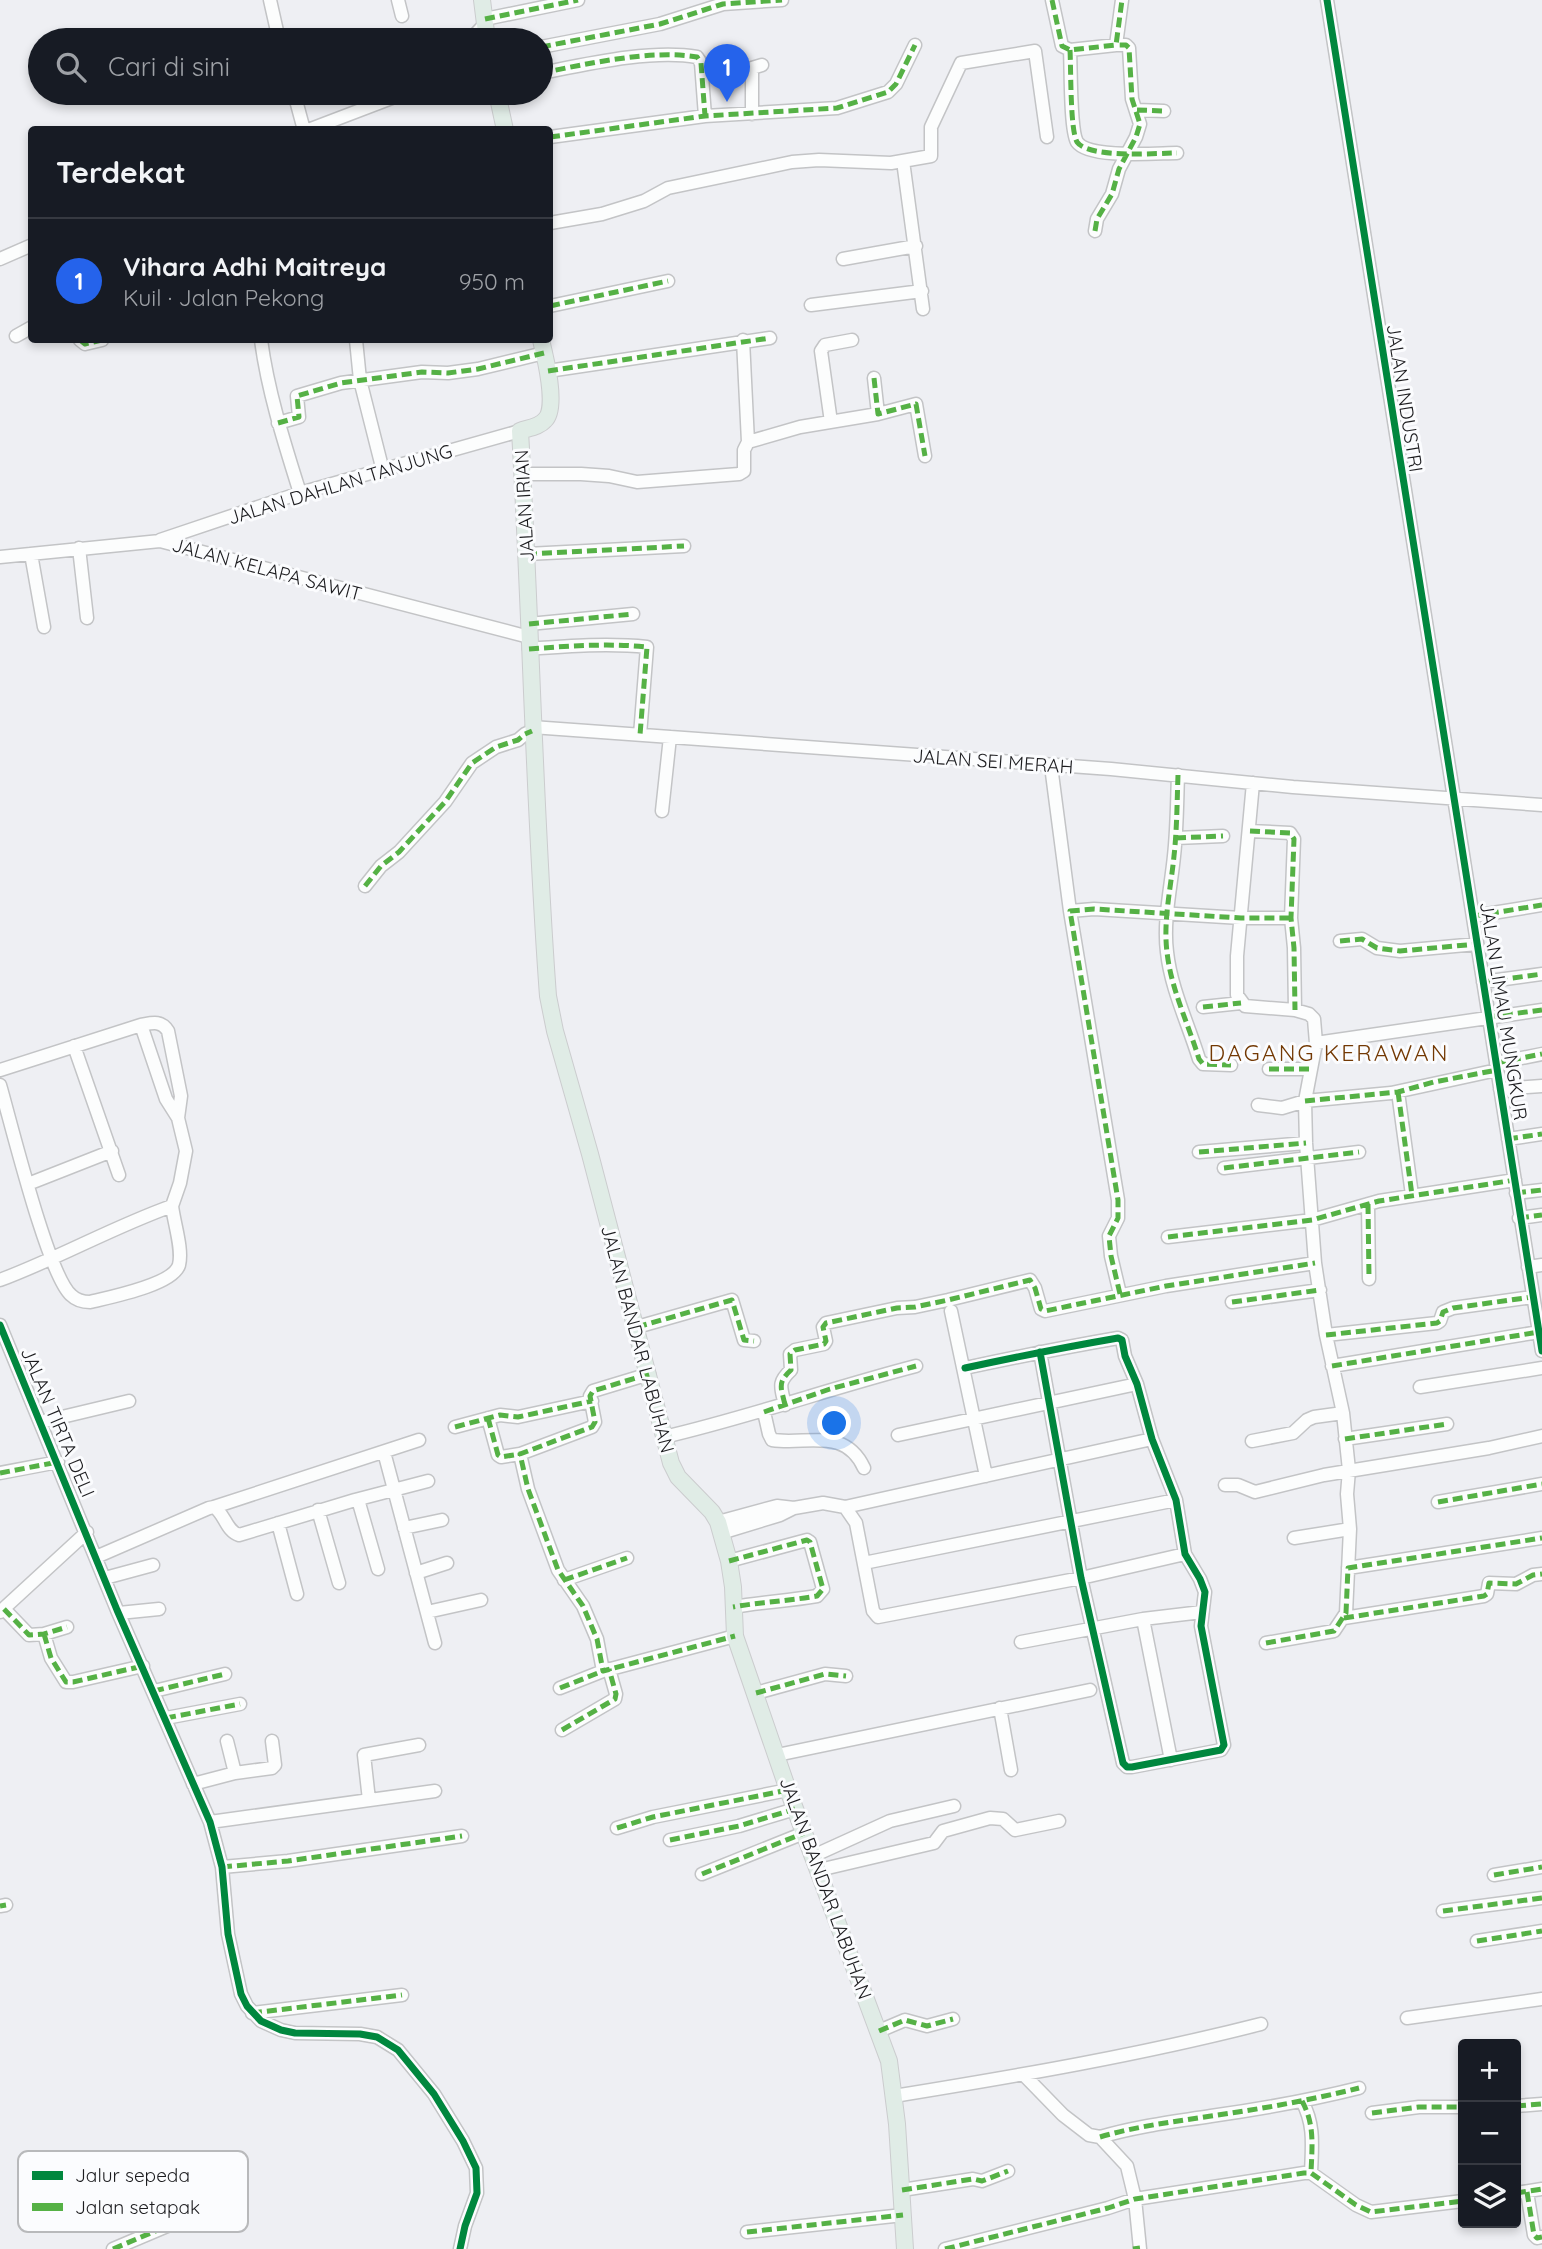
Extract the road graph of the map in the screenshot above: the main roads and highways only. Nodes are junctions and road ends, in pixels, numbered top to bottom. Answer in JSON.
{"nodes":[{"id":1,"x":482,"y":0,"type":"edge"},
{"id":2,"x":486,"y":28,"type":"edge"},
{"id":3,"x":500,"y":105,"type":"edge"},
{"id":4,"x":504,"y":126,"type":"edge"},
{"id":5,"x":543,"y":346,"type":"edge"},
{"id":6,"x":532,"y":729,"type":"joint"},
{"id":7,"x":905,"y":2249,"type":"edge"}],
"edges":[{"from":1,"to":2,"type":"main road"},
{"from":3,"to":4,"type":"main road"},
{"from":5,"to":6,"type":"main road","name":"JALAN IRIAN"},
{"from":6,"to":7,"type":"main road","name":"JALAN BANDAR LABUHAN"}]}
